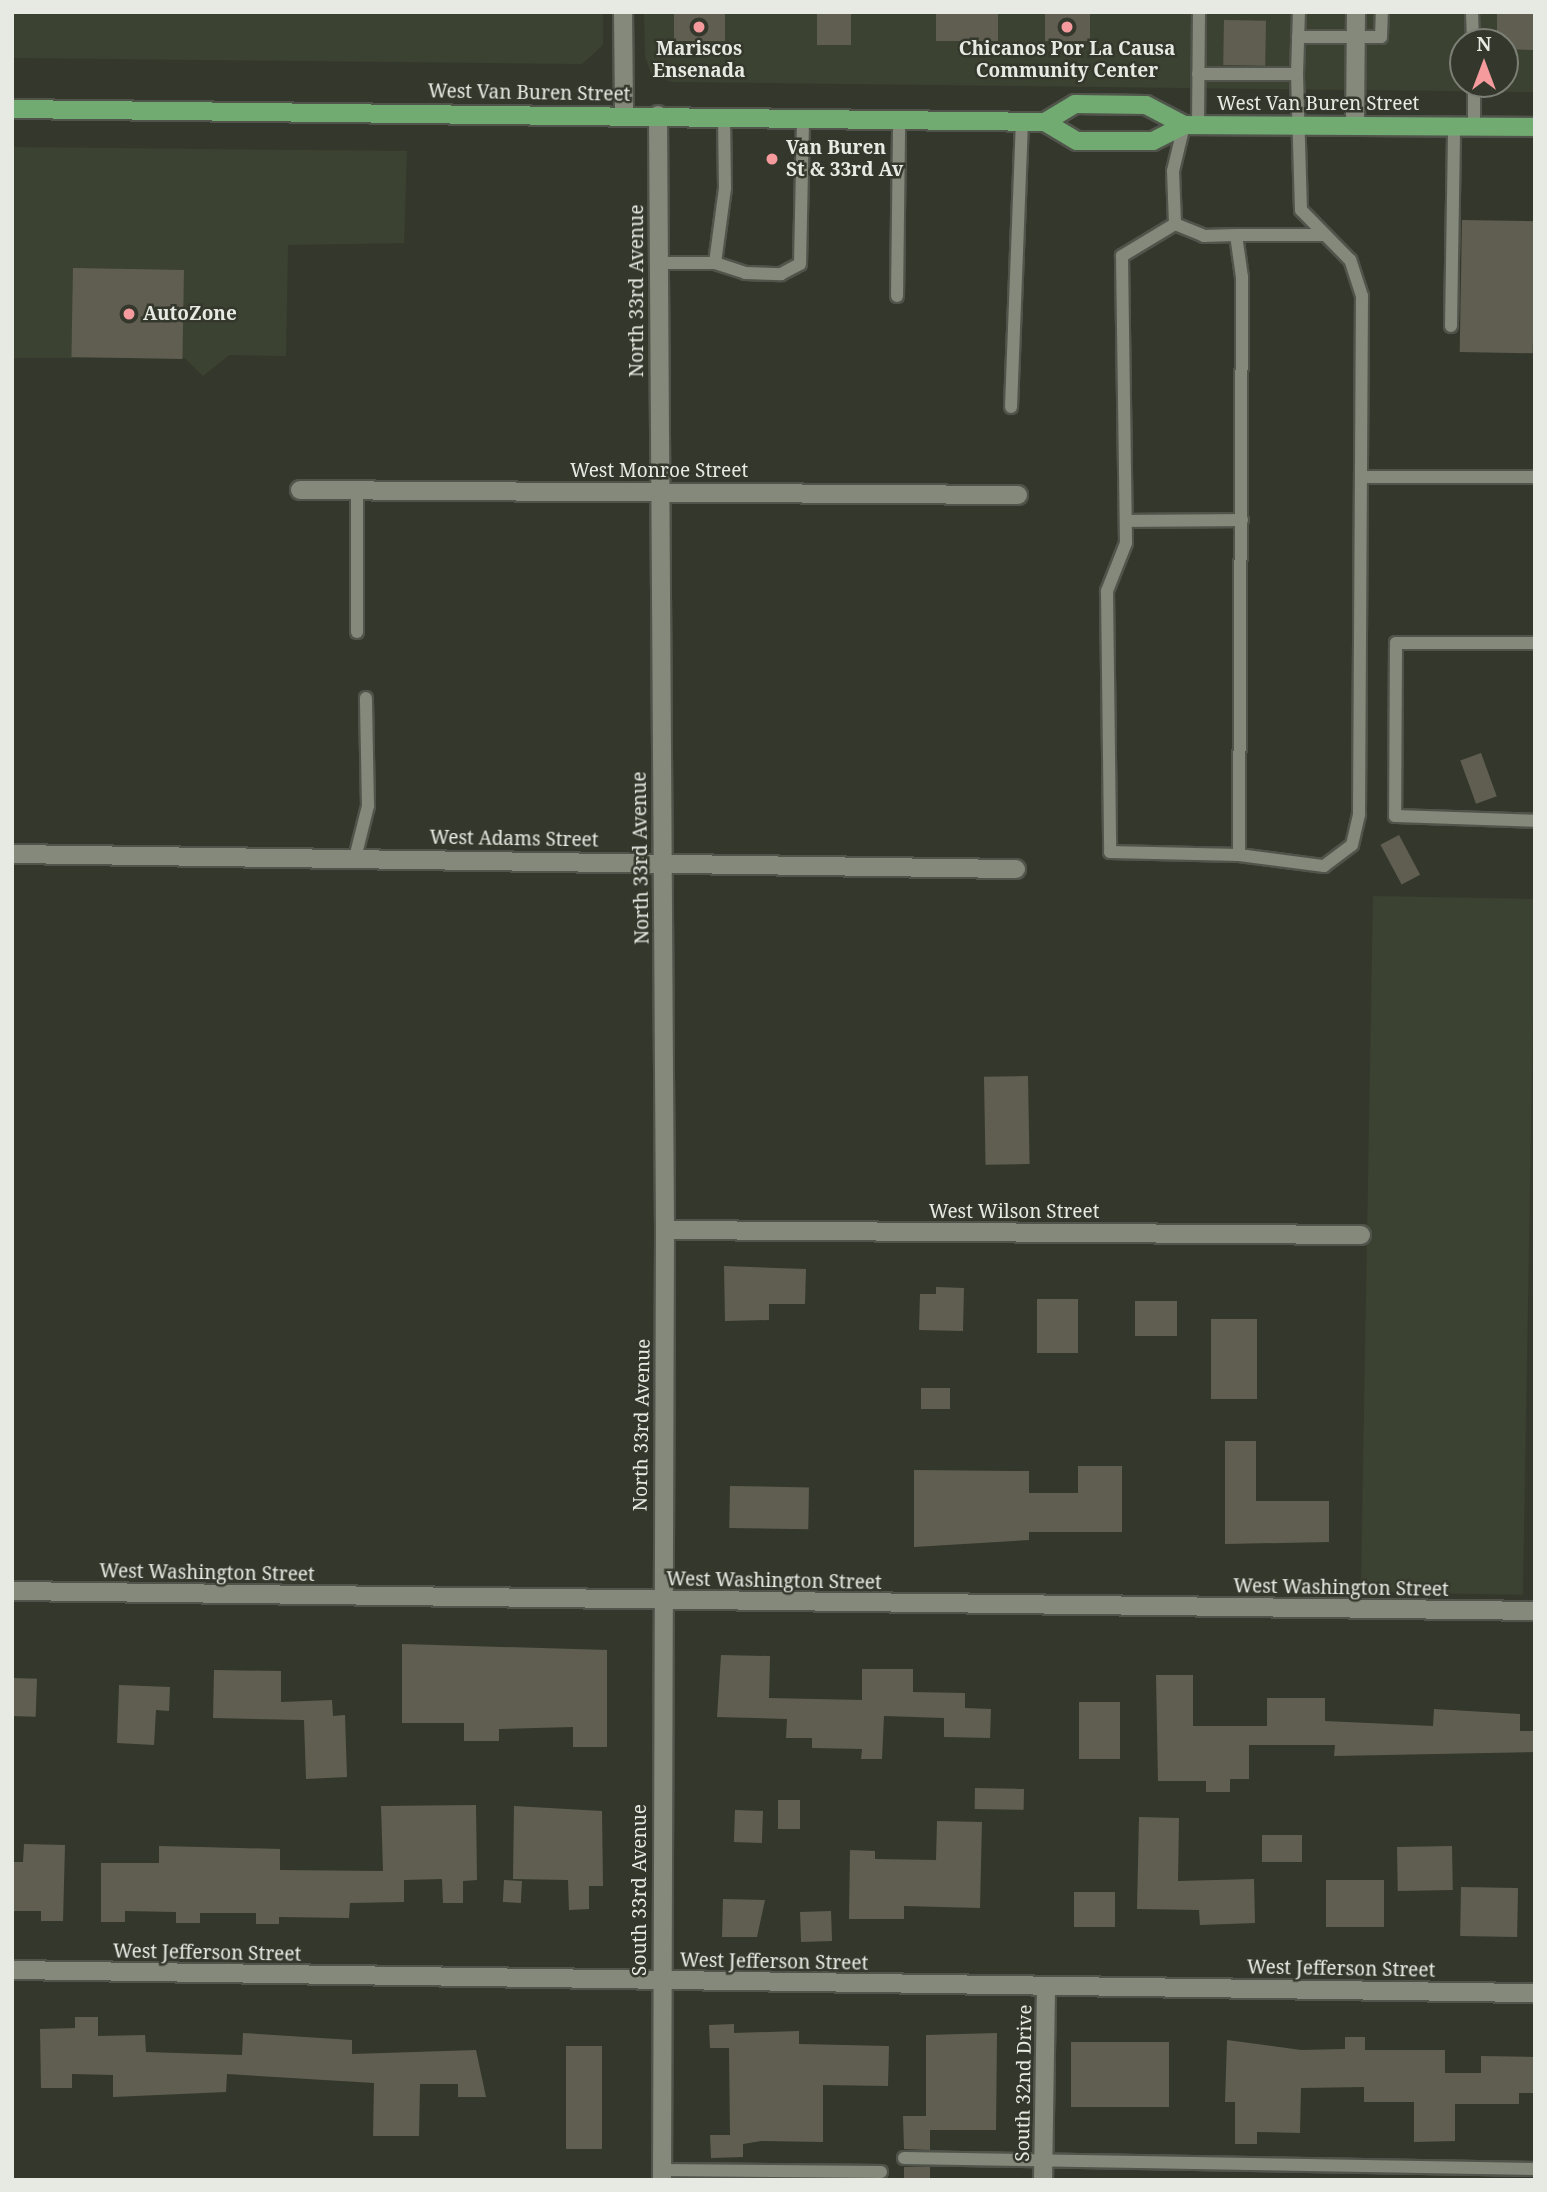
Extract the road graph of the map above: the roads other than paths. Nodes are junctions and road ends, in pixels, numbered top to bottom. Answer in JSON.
{"nodes":[{"id":1,"x":623,"y":12,"type":"edge"},
{"id":2,"x":1199,"y":12,"type":"edge"},
{"id":3,"x":1299,"y":12,"type":"edge"},
{"id":4,"x":1356,"y":12,"type":"edge"},
{"id":5,"x":1382,"y":12,"type":"edge"},
{"id":6,"x":1298,"y":37,"type":"junction"},
{"id":7,"x":1356,"y":37,"type":"junction"},
{"id":8,"x":1198,"y":74,"type":"junction"},
{"id":9,"x":1297,"y":74,"type":"junction"},
{"id":10,"x":1474,"y":98,"type":"edge"},
{"id":11,"x":12,"y":109,"type":"edge"},
{"id":12,"x":624,"y":115,"type":"junction"},
{"id":13,"x":658,"y":115,"type":"junction"},
{"id":14,"x":724,"y":117,"type":"junction"},
{"id":15,"x":803,"y":118,"type":"junction"},
{"id":16,"x":899,"y":120,"type":"junction"},
{"id":17,"x":1022,"y":122,"type":"junction"},
{"id":18,"x":1045,"y":122,"type":"junction"},
{"id":19,"x":1191,"y":125,"type":"junction"},
{"id":20,"x":1299,"y":125,"type":"junction"},
{"id":21,"x":1355,"y":125,"type":"junction"},
{"id":22,"x":1454,"y":126,"type":"junction"},
{"id":23,"x":1475,"y":126,"type":"junction"},
{"id":24,"x":1535,"y":127,"type":"edge"},
{"id":25,"x":1175,"y":224,"type":"junction"},
{"id":26,"x":1236,"y":235,"type":"junction"},
{"id":27,"x":1323,"y":235,"type":"junction"},
{"id":28,"x":658,"y":263,"type":"junction"},
{"id":29,"x":715,"y":263,"type":"junction"},
{"id":30,"x":897,"y":296,"type":"dead end"},
{"id":31,"x":1451,"y":326,"type":"dead end"},
{"id":32,"x":1011,"y":407,"type":"dead end"},
{"id":33,"x":1361,"y":477,"type":"junction"},
{"id":34,"x":1535,"y":477,"type":"edge"},
{"id":35,"x":300,"y":490,"type":"dead end"},
{"id":36,"x":357,"y":490,"type":"junction"},
{"id":37,"x":659,"y":491,"type":"junction"},
{"id":38,"x":1018,"y":495,"type":"dead end"},
{"id":39,"x":1242,"y":520,"type":"junction"},
{"id":40,"x":1126,"y":521,"type":"junction"},
{"id":41,"x":357,"y":632,"type":"dead end"},
{"id":42,"x":1535,"y":643,"type":"edge"},
{"id":43,"x":366,"y":698,"type":"dead end"},
{"id":44,"x":1535,"y":821,"type":"edge"},
{"id":45,"x":12,"y":854,"type":"edge"},
{"id":46,"x":1239,"y":855,"type":"junction"},
{"id":47,"x":355,"y":858,"type":"junction"},
{"id":48,"x":661,"y":861,"type":"junction"},
{"id":49,"x":1016,"y":869,"type":"dead end"},
{"id":50,"x":665,"y":1230,"type":"junction"},
{"id":51,"x":1361,"y":1235,"type":"dead end"},
{"id":52,"x":12,"y":1591,"type":"edge"},
{"id":53,"x":661,"y":1600,"type":"junction"},
{"id":54,"x":1535,"y":1611,"type":"edge"},
{"id":55,"x":12,"y":1970,"type":"edge"},
{"id":56,"x":661,"y":1981,"type":"junction"},
{"id":57,"x":1046,"y":1987,"type":"junction"},
{"id":58,"x":1535,"y":1993,"type":"edge"},
{"id":59,"x":904,"y":2158,"type":"dead end"},
{"id":60,"x":1043,"y":2161,"type":"junction"},
{"id":61,"x":1535,"y":2169,"type":"edge"},
{"id":62,"x":881,"y":2172,"type":"dead end"},
{"id":63,"x":662,"y":2175,"type":"edge"},
{"id":64,"x":1043,"y":2180,"type":"edge"}],
"edges":[{"from":1,"to":12,"type":"street"},
{"from":2,"to":8,"type":"lane"},
{"from":3,"to":6,"type":"lane"},
{"from":4,"to":7,"type":"street"},
{"from":5,"to":7,"type":"lane"},
{"from":6,"to":7,"type":"lane"},
{"from":6,"to":9,"type":"lane"},
{"from":7,"to":21,"type":"street"},
{"from":8,"to":9,"type":"lane"},
{"from":8,"to":19,"type":"lane"},
{"from":9,"to":20,"type":"lane"},
{"from":10,"to":23,"type":"lane"},
{"from":11,"to":12,"type":"main road","name":"West Van Buren Street"},
{"from":12,"to":13,"type":"main road","name":"West Van Buren Street"},
{"from":13,"to":14,"type":"main road","name":"West Van Buren Street"},
{"from":13,"to":28,"type":"street","name":"North 33rd Avenue"},
{"from":14,"to":15,"type":"main road","name":"West Van Buren Street"},
{"from":14,"to":29,"type":"lane"},
{"from":15,"to":16,"type":"main road","name":"West Van Buren Street"},
{"from":15,"to":29,"type":"lane"},
{"from":16,"to":17,"type":"main road","name":"West Van Buren Street"},
{"from":16,"to":30,"type":"lane"},
{"from":17,"to":18,"type":"main road","name":"West Van Buren Street"},
{"from":17,"to":32,"type":"lane"},
{"from":18,"to":19,"type":"main road","name":"West Van Buren Street"},
{"from":18,"to":19,"type":"main road","name":"West Van Buren Street"},
{"from":19,"to":20,"type":"main road","name":"West Van Buren Street"},
{"from":19,"to":25,"type":"lane"},
{"from":20,"to":21,"type":"main road","name":"West Van Buren Street"},
{"from":20,"to":27,"type":"lane"},
{"from":21,"to":22,"type":"main road","name":"West Van Buren Street"},
{"from":22,"to":23,"type":"main road","name":"West Van Buren Street"},
{"from":22,"to":31,"type":"lane"},
{"from":23,"to":24,"type":"main road","name":"West Van Buren Street"},
{"from":25,"to":26,"type":"lane"},
{"from":25,"to":40,"type":"lane"},
{"from":26,"to":27,"type":"lane"},
{"from":26,"to":39,"type":"lane"},
{"from":27,"to":33,"type":"lane"},
{"from":28,"to":29,"type":"lane"},
{"from":28,"to":37,"type":"street","name":"North 33rd Avenue"},
{"from":33,"to":34,"type":"lane"},
{"from":33,"to":46,"type":"lane"},
{"from":35,"to":36,"type":"street","name":"West Monroe Street"},
{"from":36,"to":37,"type":"street","name":"West Monroe Street"},
{"from":36,"to":41,"type":"lane"},
{"from":37,"to":38,"type":"street","name":"West Monroe Street"},
{"from":37,"to":48,"type":"street","name":"North 33rd Avenue"},
{"from":39,"to":40,"type":"lane"},
{"from":39,"to":46,"type":"lane"},
{"from":40,"to":46,"type":"lane"},
{"from":42,"to":44,"type":"lane"},
{"from":43,"to":47,"type":"lane"},
{"from":45,"to":47,"type":"street","name":"West Adams Street"},
{"from":47,"to":48,"type":"street","name":"West Adams Street"},
{"from":48,"to":49,"type":"street","name":"West Adams Street"},
{"from":48,"to":50,"type":"street","name":"North 33rd Avenue"},
{"from":50,"to":51,"type":"street","name":"West Wilson Street"},
{"from":50,"to":53,"type":"street","name":"North 33rd Avenue"},
{"from":52,"to":53,"type":"street","name":"West Washington Street"},
{"from":53,"to":54,"type":"street","name":"West Washington Street"},
{"from":53,"to":56,"type":"street","name":"South 33rd Avenue"},
{"from":55,"to":56,"type":"street","name":"West Jefferson Street"},
{"from":56,"to":57,"type":"street","name":"West Jefferson Street"},
{"from":56,"to":63,"type":"street","name":"South 33rd Avenue"},
{"from":57,"to":58,"type":"street","name":"West Jefferson Street"},
{"from":57,"to":60,"type":"street","name":"South 32nd Drive"},
{"from":59,"to":60,"type":"lane"},
{"from":60,"to":61,"type":"lane"},
{"from":60,"to":64,"type":"street","name":"South 32nd Drive"},
{"from":62,"to":63,"type":"lane"}]}
